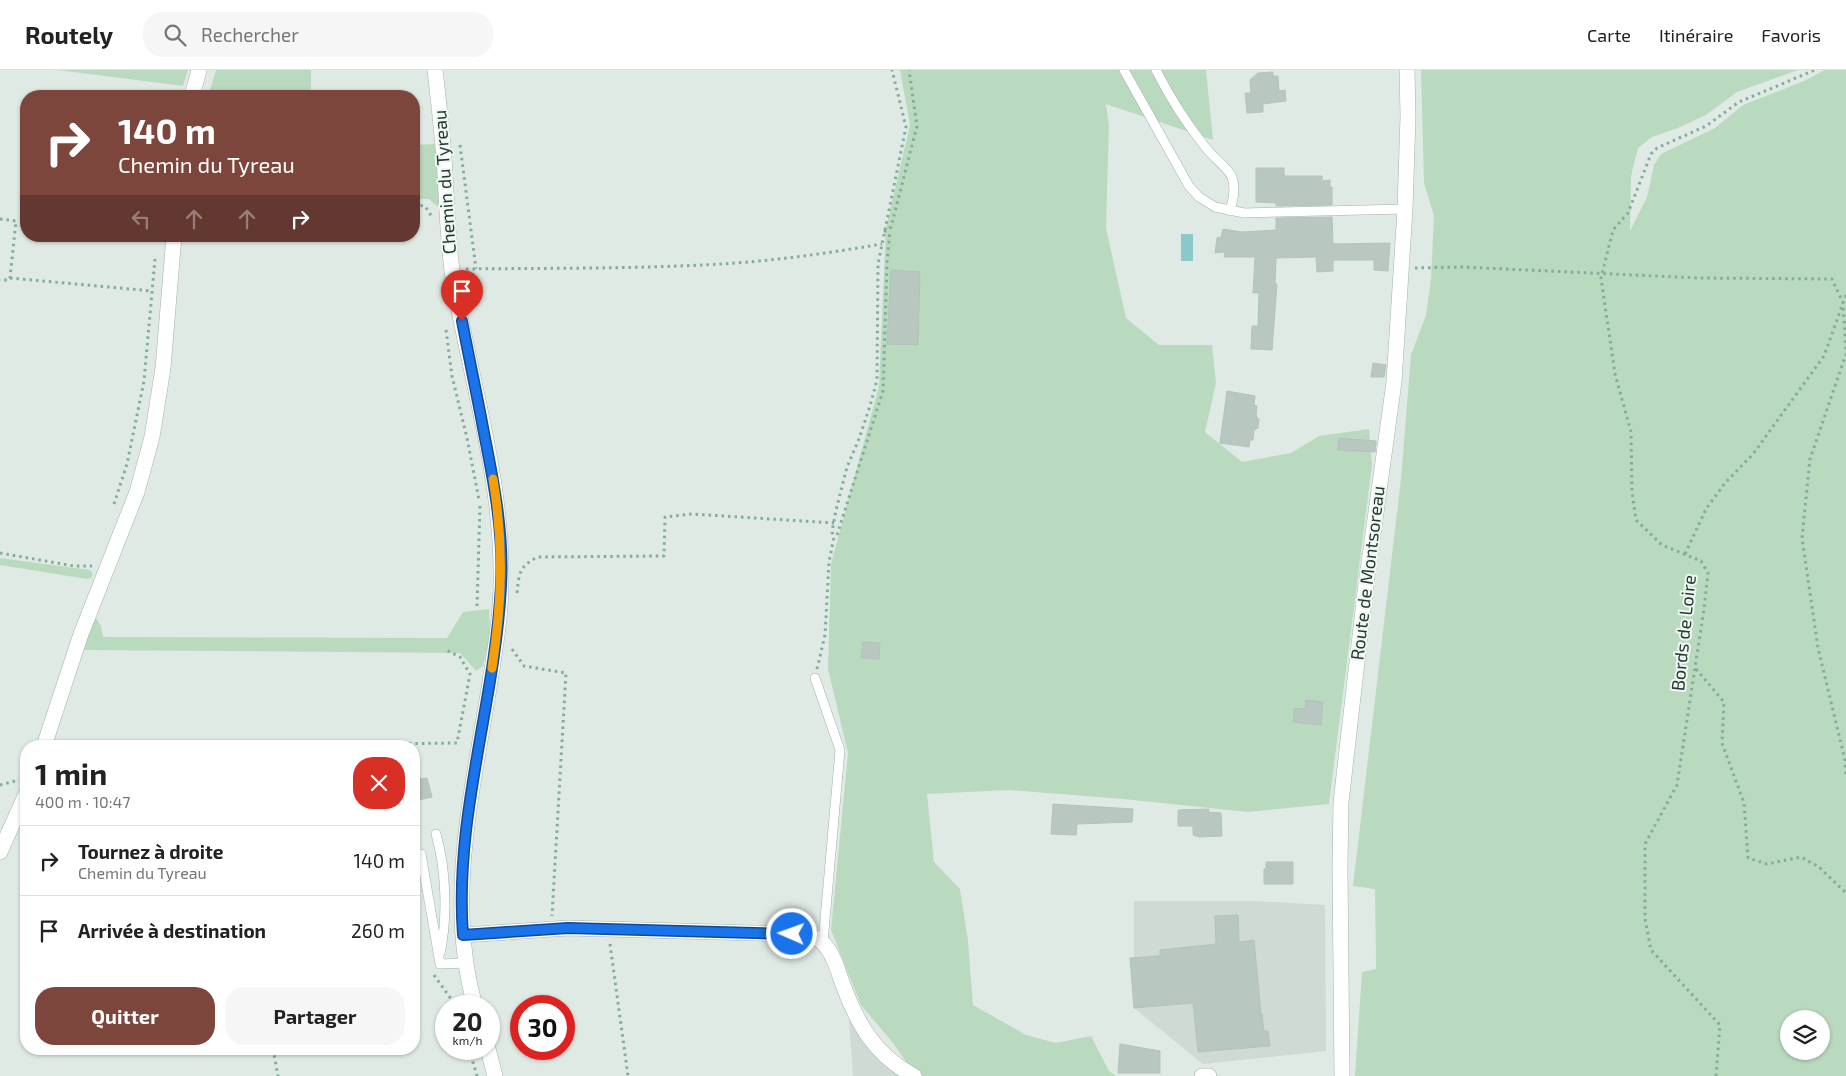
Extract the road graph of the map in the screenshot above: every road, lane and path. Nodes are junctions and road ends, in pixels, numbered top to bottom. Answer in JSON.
{"nodes":[{"id":1,"x":199,"y":70,"type":"edge"},
{"id":2,"x":435,"y":70,"type":"edge"},
{"id":3,"x":892,"y":70,"type":"edge"},
{"id":4,"x":909,"y":70,"type":"edge"},
{"id":5,"x":1124,"y":70,"type":"edge"},
{"id":6,"x":1156,"y":70,"type":"edge"},
{"id":7,"x":1407,"y":70,"type":"edge"},
{"id":8,"x":1815,"y":70,"type":"edge"},
{"id":9,"x":194,"y":90,"type":"edge"},
{"id":10,"x":459,"y":136,"type":"dead end"},
{"id":11,"x":420,"y":206,"type":"edge"},
{"id":12,"x":1405,"y":209,"type":"junction"},
{"id":13,"x":1230,"y":211,"type":"junction"},
{"id":14,"x":0,"y":219,"type":"edge"},
{"id":15,"x":434,"y":226,"type":"dead end"},
{"id":16,"x":891,"y":229,"type":"junction"},
{"id":17,"x":884,"y":232,"type":"junction"},
{"id":18,"x":174,"y":242,"type":"edge"},
{"id":19,"x":882,"y":244,"type":"junction"},
{"id":20,"x":156,"y":256,"type":"dead end"},
{"id":21,"x":1402,"y":267,"type":"junction"},
{"id":22,"x":452,"y":269,"type":"junction"},
{"id":23,"x":476,"y":269,"type":"junction"},
{"id":24,"x":1602,"y":273,"type":"junction"},
{"id":25,"x":10,"y":278,"type":"junction"},
{"id":26,"x":0,"y":280,"type":"edge"},
{"id":27,"x":152,"y":291,"type":"junction"},
{"id":28,"x":1846,"y":295,"type":"edge"},
{"id":29,"x":1843,"y":303,"type":"junction"},
{"id":30,"x":446,"y":329,"type":"dead end"},
{"id":31,"x":113,"y":509,"type":"dead end"},
{"id":32,"x":834,"y":523,"type":"junction"},
{"id":33,"x":837,"y":535,"type":"dead end"},
{"id":34,"x":0,"y":553,"type":"edge"},
{"id":35,"x":1685,"y":554,"type":"junction"},
{"id":36,"x":96,"y":558,"type":"dead end"},
{"id":37,"x":516,"y":603,"type":"dead end"},
{"id":38,"x":477,"y":606,"type":"dead end"},
{"id":39,"x":512,"y":641,"type":"dead end"},
{"id":40,"x":446,"y":650,"type":"dead end"},
{"id":41,"x":1695,"y":669,"type":"junction"},
{"id":42,"x":815,"y":678,"type":"joint"},
{"id":43,"x":46,"y":740,"type":"edge"},
{"id":44,"x":420,"y":743,"type":"edge"},
{"id":45,"x":1846,"y":776,"type":"edge"},
{"id":46,"x":20,"y":780,"type":"edge"},
{"id":47,"x":0,"y":785,"type":"edge"},
{"id":48,"x":20,"y":807,"type":"edge"},
{"id":49,"x":436,"y":834,"type":"dead end"},
{"id":50,"x":0,"y":852,"type":"edge"},
{"id":51,"x":421,"y":854,"type":"dead end"},
{"id":52,"x":1846,"y":886,"type":"edge"},
{"id":53,"x":1846,"y":892,"type":"edge"},
{"id":54,"x":552,"y":929,"type":"junction"},
{"id":55,"x":608,"y":929,"type":"junction"},
{"id":56,"x":463,"y":935,"type":"junction"},
{"id":57,"x":823,"y":942,"type":"junction"},
{"id":58,"x":438,"y":958,"type":"junction"},
{"id":59,"x":466,"y":963,"type":"junction"},
{"id":60,"x":473,"y":995,"type":"edge"},
{"id":61,"x":274,"y":1055,"type":"edge"},
{"id":62,"x":472,"y":1060,"type":"edge"},
{"id":63,"x":491,"y":1060,"type":"edge"},
{"id":64,"x":278,"y":1076,"type":"edge"},
{"id":65,"x":477,"y":1076,"type":"edge"},
{"id":66,"x":495,"y":1076,"type":"edge"},
{"id":67,"x":628,"y":1076,"type":"edge"},
{"id":68,"x":914,"y":1076,"type":"edge"},
{"id":69,"x":1202,"y":1076,"type":"edge"},
{"id":70,"x":1209,"y":1076,"type":"edge"},
{"id":71,"x":1342,"y":1076,"type":"edge"},
{"id":72,"x":1716,"y":1076,"type":"edge"}],
"edges":[{"from":1,"to":9,"type":"street"},
{"from":2,"to":22,"type":"street","name":"Chemin du Tyreau"},
{"from":3,"to":17,"type":"path"},
{"from":4,"to":16,"type":"path"},
{"from":5,"to":13,"type":"lane"},
{"from":6,"to":13,"type":"lane"},
{"from":7,"to":12,"type":"street","name":"Route de Montsoreau"},
{"from":8,"to":24,"type":"path","name":"Bords de Loire"},
{"from":10,"to":23,"type":"path"},
{"from":11,"to":15,"type":"path"},
{"from":12,"to":13,"type":"lane"},
{"from":12,"to":21,"type":"street","name":"Route de Montsoreau"},
{"from":14,"to":25,"type":"path"},
{"from":16,"to":17,"type":"path"},
{"from":16,"to":33,"type":"path"},
{"from":17,"to":19,"type":"path"},
{"from":18,"to":43,"type":"street"},
{"from":19,"to":23,"type":"path"},
{"from":19,"to":32,"type":"path"},
{"from":20,"to":27,"type":"path"},
{"from":21,"to":24,"type":"path"},
{"from":21,"to":71,"type":"street","name":"Route de Montsoreau"},
{"from":22,"to":23,"type":"path"},
{"from":22,"to":56,"type":"street","name":"Chemin du Tyreau"},
{"from":24,"to":29,"type":"path"},
{"from":24,"to":35,"type":"path","name":"Bords de Loire"},
{"from":25,"to":26,"type":"path"},
{"from":25,"to":27,"type":"path"},
{"from":27,"to":31,"type":"path"},
{"from":28,"to":29,"type":"path"},
{"from":29,"to":35,"type":"path"},
{"from":29,"to":45,"type":"path"},
{"from":30,"to":38,"type":"path"},
{"from":32,"to":37,"type":"path"},
{"from":32,"to":42,"type":"path"},
{"from":34,"to":36,"type":"path"},
{"from":35,"to":41,"type":"path","name":"Bords de Loire"},
{"from":39,"to":54,"type":"path"},
{"from":40,"to":44,"type":"path"},
{"from":41,"to":53,"type":"path"},
{"from":41,"to":72,"type":"path","name":"Bords de Loire"},
{"from":42,"to":57,"type":"lane"},
{"from":46,"to":47,"type":"path"},
{"from":48,"to":50,"type":"street"},
{"from":49,"to":58,"type":"lane"},
{"from":51,"to":58,"type":"lane"},
{"from":52,"to":53,"type":"path"},
{"from":54,"to":55,"type":"street"},
{"from":54,"to":56,"type":"street"},
{"from":55,"to":57,"type":"street"},
{"from":55,"to":67,"type":"path"},
{"from":56,"to":59,"type":"street","name":"Chemin du Tyreau"},
{"from":57,"to":68,"type":"street"},
{"from":58,"to":59,"type":"lane"},
{"from":59,"to":60,"type":"street","name":"Chemin du Tyreau"},
{"from":61,"to":64,"type":"path"},
{"from":62,"to":65,"type":"path"},
{"from":63,"to":66,"type":"street"},
{"from":69,"to":70,"type":"street"}]}
